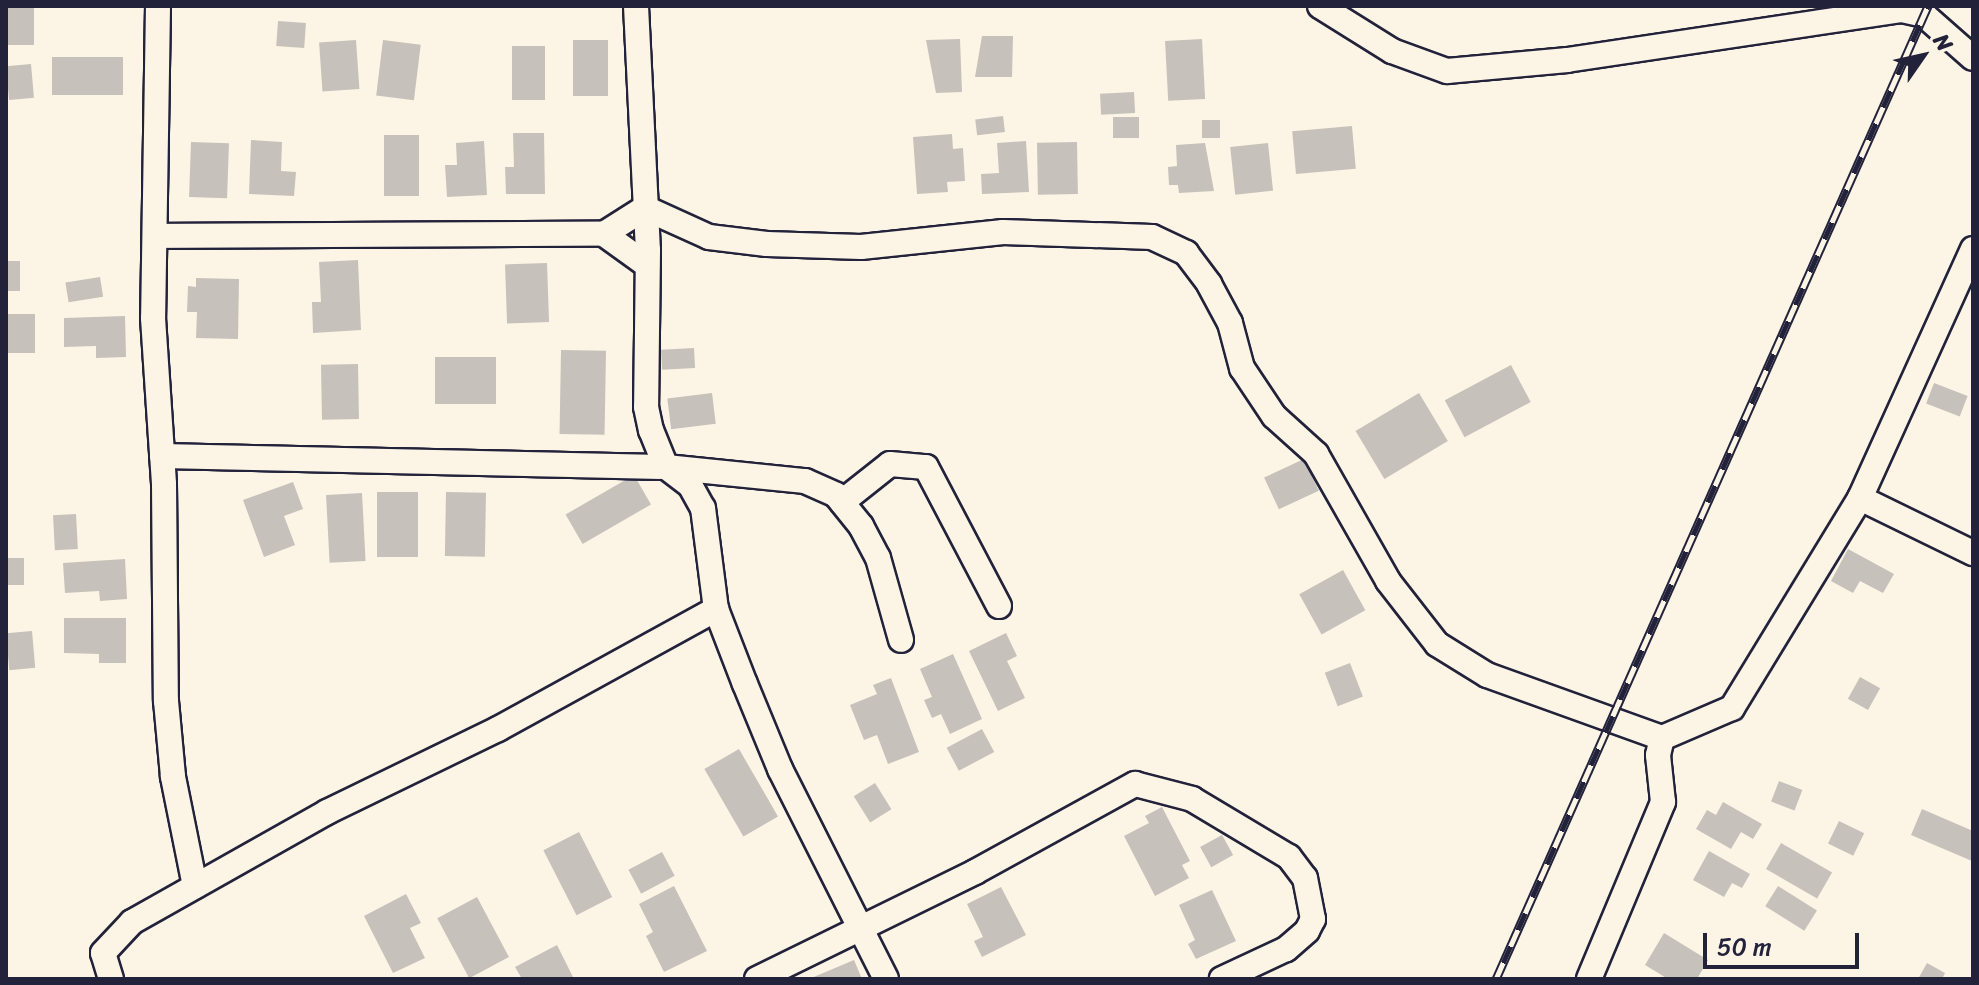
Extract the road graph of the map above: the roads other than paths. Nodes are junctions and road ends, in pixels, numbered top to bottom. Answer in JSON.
{"nodes":[{"id":1,"x":158,"y":6,"type":"edge"},
{"id":2,"x":636,"y":6,"type":"edge"},
{"id":3,"x":1320,"y":6,"type":"edge"},
{"id":4,"x":1973,"y":58,"type":"edge"},
{"id":5,"x":645,"y":208,"type":"junction"},
{"id":6,"x":604,"y":234,"type":"junction"},
{"id":7,"x":155,"y":236,"type":"junction"},
{"id":8,"x":1973,"y":249,"type":"edge"},
{"id":9,"x":647,"y":265,"type":"junction"},
{"id":10,"x":162,"y":456,"type":"junction"},
{"id":11,"x":666,"y":467,"type":"junction"},
{"id":12,"x":1860,"y":498,"type":"junction"},
{"id":13,"x":842,"y":502,"type":"junction"},
{"id":14,"x":1973,"y":553,"type":"edge"},
{"id":15,"x":999,"y":606,"type":"dead end"},
{"id":16,"x":716,"y":609,"type":"junction"},
{"id":17,"x":901,"y":640,"type":"dead end"},
{"id":18,"x":1662,"y":738,"type":"junction"},
{"id":19,"x":195,"y":886,"type":"junction"},
{"id":20,"x":858,"y":928,"type":"junction"},
{"id":21,"x":111,"y":979,"type":"edge"},
{"id":22,"x":757,"y":979,"type":"edge"},
{"id":23,"x":886,"y":979,"type":"edge"},
{"id":24,"x":1222,"y":979,"type":"edge"},
{"id":25,"x":1589,"y":979,"type":"edge"}],
"edges":[{"from":1,"to":7,"type":"street"},
{"from":2,"to":5,"type":"street"},
{"from":3,"to":4,"type":"street"},
{"from":5,"to":6,"type":"street"},
{"from":5,"to":9,"type":"street"},
{"from":5,"to":18,"type":"street"},
{"from":6,"to":7,"type":"street"},
{"from":6,"to":9,"type":"street"},
{"from":7,"to":10,"type":"street"},
{"from":8,"to":12,"type":"street"},
{"from":9,"to":11,"type":"street"},
{"from":10,"to":11,"type":"street"},
{"from":10,"to":19,"type":"street"},
{"from":11,"to":13,"type":"street"},
{"from":11,"to":16,"type":"street"},
{"from":12,"to":14,"type":"street"},
{"from":12,"to":18,"type":"street"},
{"from":13,"to":15,"type":"street"},
{"from":13,"to":17,"type":"street"},
{"from":16,"to":19,"type":"street"},
{"from":16,"to":20,"type":"street"},
{"from":18,"to":25,"type":"street"},
{"from":19,"to":21,"type":"street"},
{"from":20,"to":22,"type":"street"},
{"from":20,"to":23,"type":"street"},
{"from":20,"to":24,"type":"street"}]}
